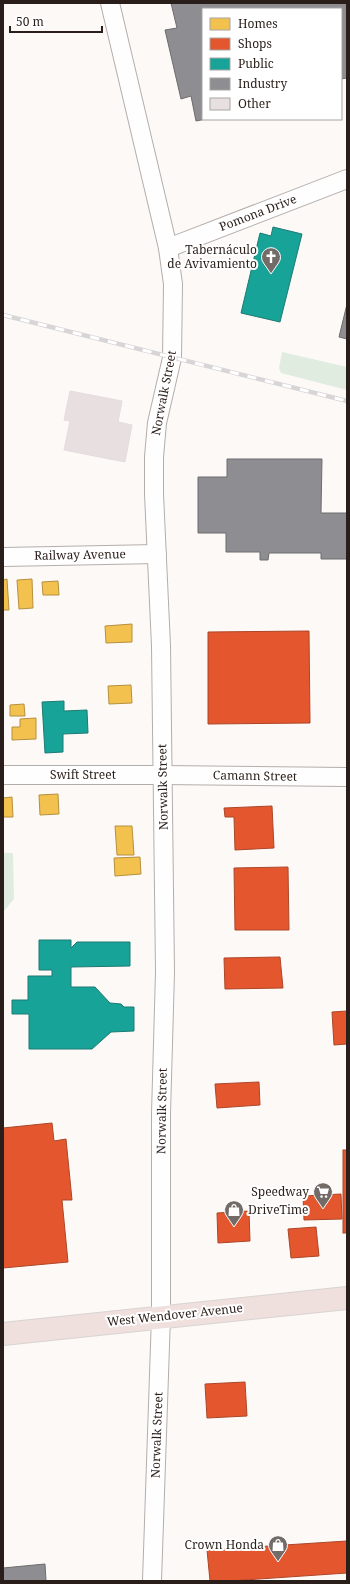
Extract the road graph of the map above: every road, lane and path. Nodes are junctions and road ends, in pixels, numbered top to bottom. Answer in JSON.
{"nodes":[{"id":1,"x":110,"y":3,"type":"edge"},
{"id":2,"x":347,"y":179,"type":"edge"},
{"id":3,"x":168,"y":248,"type":"junction"},
{"id":4,"x":157,"y":554,"type":"junction"},
{"id":5,"x":3,"y":557,"type":"edge"},
{"id":6,"x":3,"y":775,"type":"edge"},
{"id":7,"x":162,"y":775,"type":"junction"},
{"id":8,"x":347,"y":777,"type":"edge"},
{"id":9,"x":347,"y":1298,"type":"edge"},
{"id":10,"x":161,"y":1316,"type":"junction"},
{"id":11,"x":3,"y":1334,"type":"edge"},
{"id":12,"x":152,"y":1581,"type":"edge"}],
"edges":[{"from":1,"to":3,"type":"street","name":"Norwalk Street"},
{"from":2,"to":3,"type":"street","name":"Pomona Drive"},
{"from":3,"to":4,"type":"street","name":"Norwalk Street"},
{"from":4,"to":5,"type":"street","name":"Railway Avenue"},
{"from":4,"to":7,"type":"street","name":"Norwalk Street"},
{"from":6,"to":7,"type":"street","name":"Swift Street"},
{"from":7,"to":8,"type":"street","name":"Camann Street"},
{"from":7,"to":10,"type":"street","name":"Norwalk Street"},
{"from":9,"to":10,"type":"highway","name":"West Wendover Avenue"},
{"from":10,"to":11,"type":"highway","name":"West Wendover Avenue"},
{"from":10,"to":12,"type":"street","name":"Norwalk Street"}]}
